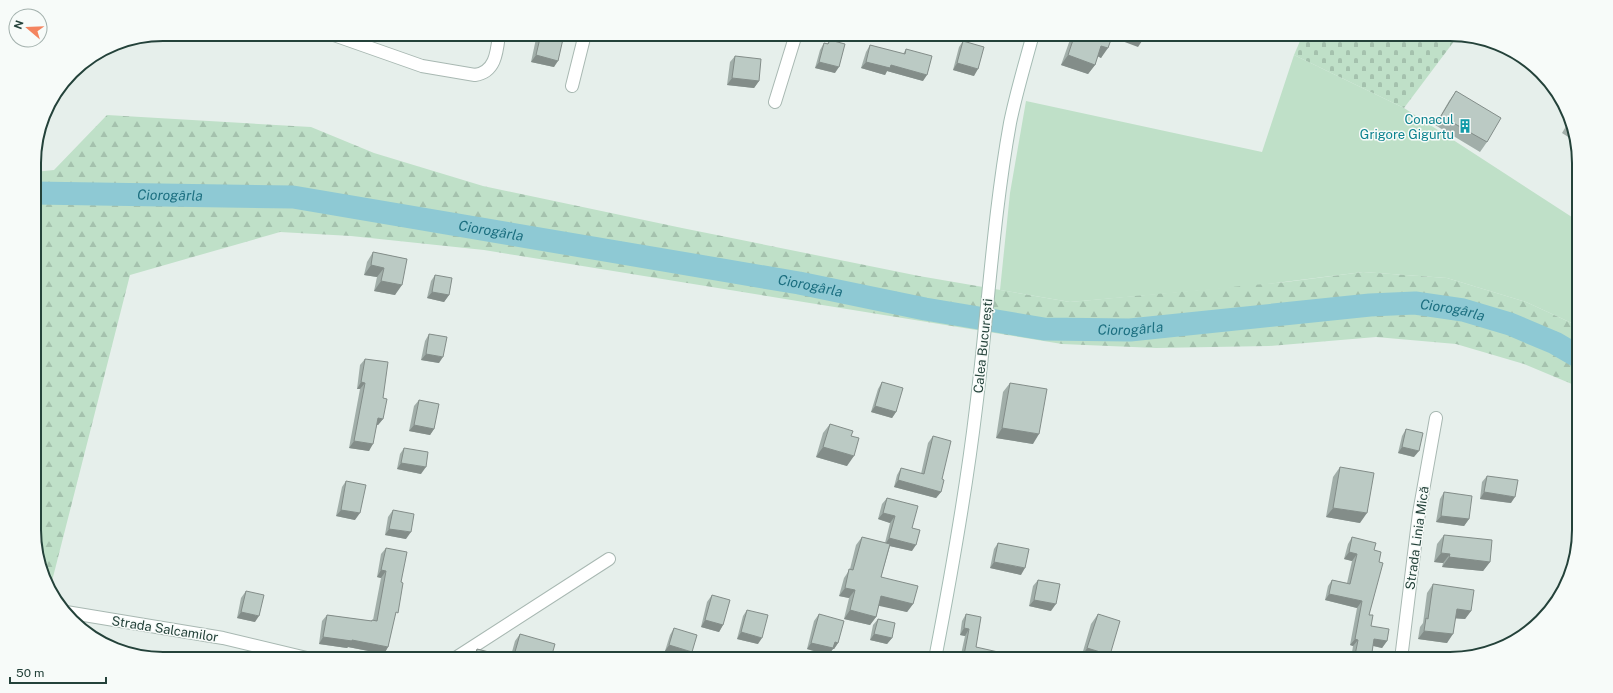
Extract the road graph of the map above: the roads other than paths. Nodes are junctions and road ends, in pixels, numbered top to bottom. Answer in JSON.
{"nodes":[{"id":1,"x":351,"y":41,"type":"edge"},
{"id":2,"x":498,"y":41,"type":"edge"},
{"id":3,"x":583,"y":41,"type":"edge"},
{"id":4,"x":794,"y":41,"type":"edge"},
{"id":5,"x":1031,"y":41,"type":"edge"},
{"id":6,"x":572,"y":86,"type":"dead end"},
{"id":7,"x":776,"y":102,"type":"dead end"},
{"id":8,"x":1436,"y":418,"type":"dead end"},
{"id":9,"x":609,"y":559,"type":"dead end"},
{"id":10,"x":75,"y":613,"type":"edge"},
{"id":11,"x":282,"y":652,"type":"edge"},
{"id":12,"x":465,"y":652,"type":"edge"},
{"id":13,"x":936,"y":652,"type":"edge"},
{"id":14,"x":1402,"y":652,"type":"edge"}],
"edges":[{"from":1,"to":2,"type":"street"},
{"from":3,"to":6,"type":"street"},
{"from":4,"to":7,"type":"street"},
{"from":5,"to":13,"type":"street","name":"Calea București"},
{"from":8,"to":14,"type":"street","name":"Strada Linia Mică"},
{"from":9,"to":12,"type":"street"},
{"from":10,"to":11,"type":"street","name":"Strada Salcamilor"}]}
